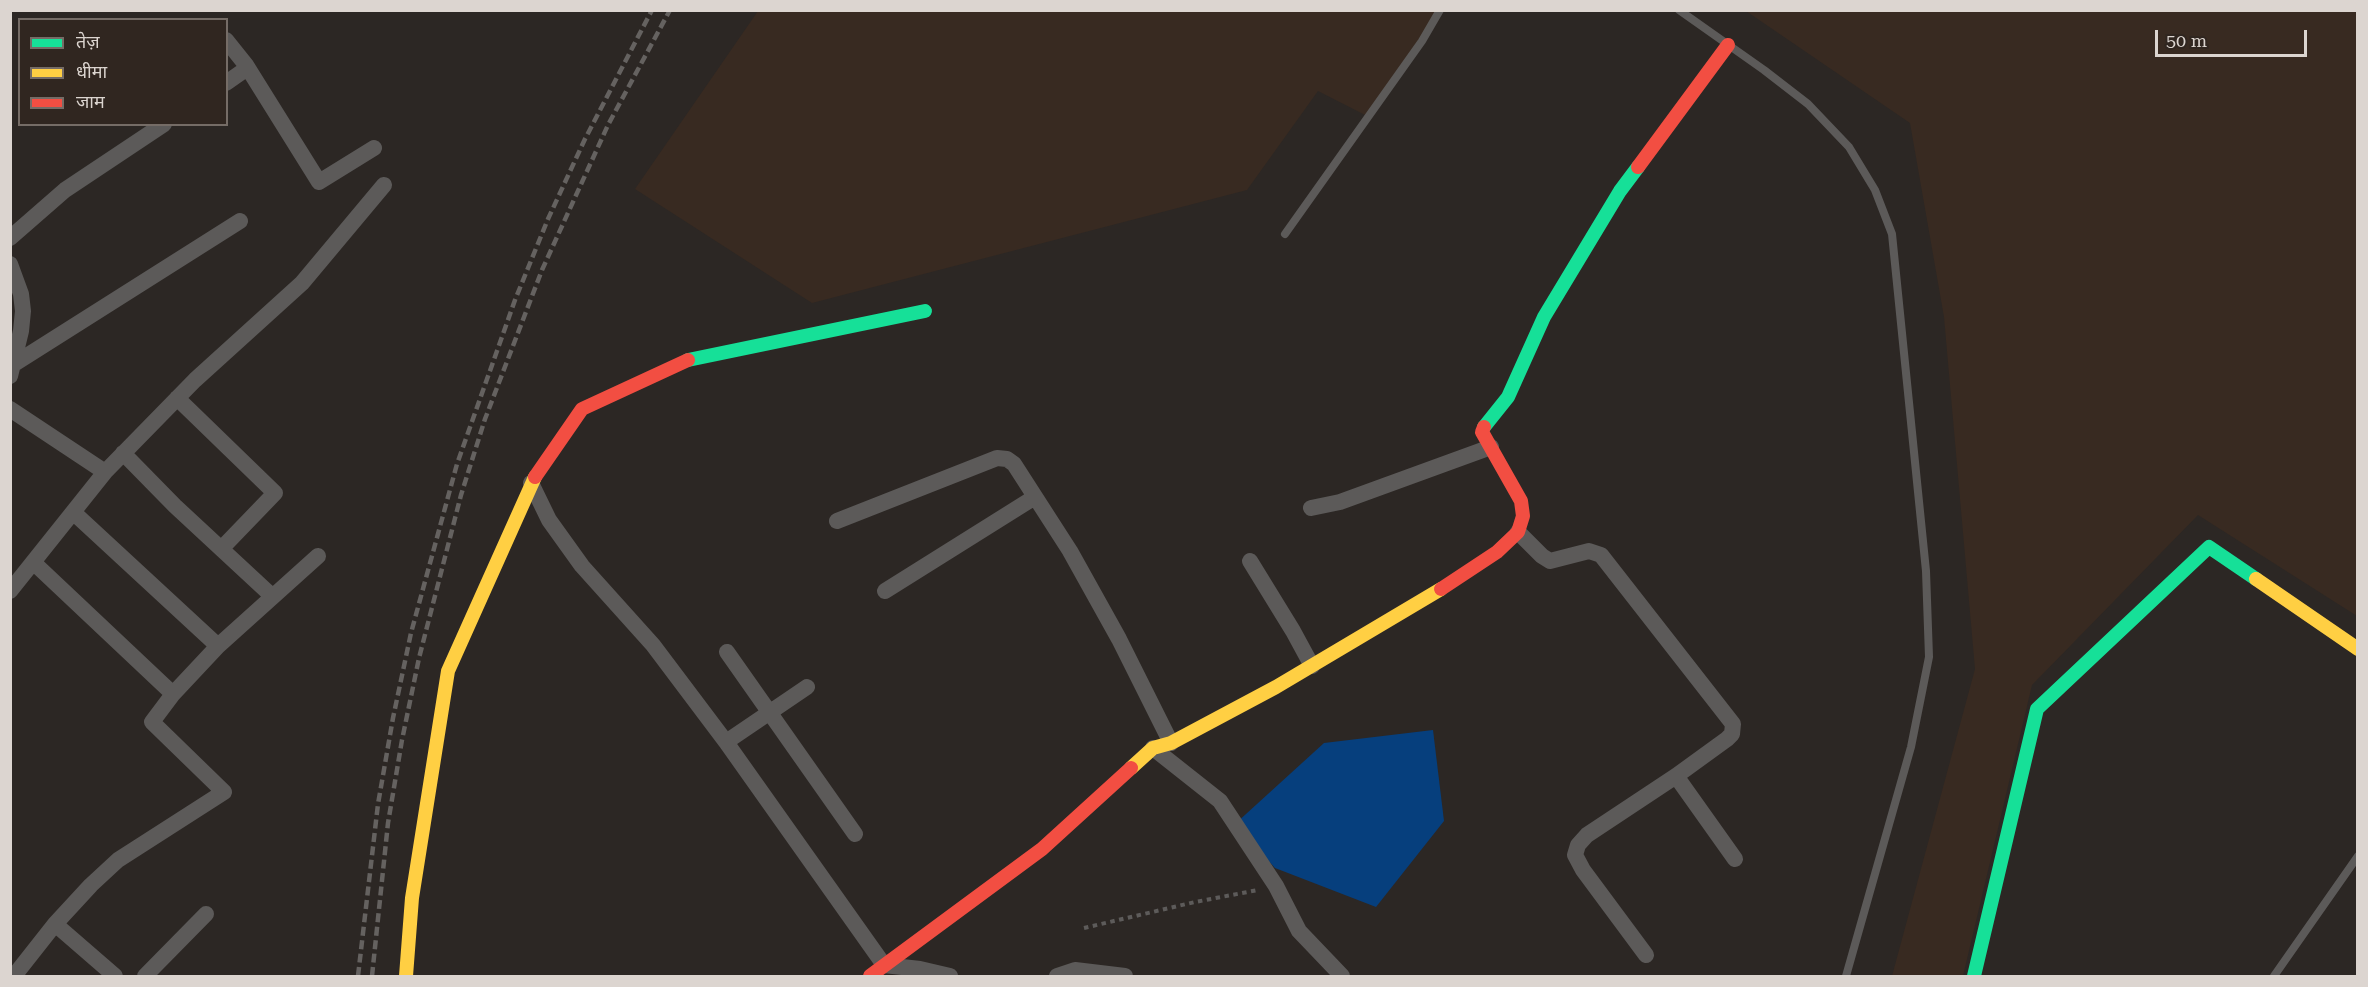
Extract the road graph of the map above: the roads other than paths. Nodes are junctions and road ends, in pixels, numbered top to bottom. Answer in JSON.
{"nodes":[{"id":1,"x":1440,"y":10,"type":"edge"},
{"id":2,"x":1679,"y":10,"type":"edge"},
{"id":3,"x":228,"y":43,"type":"edge"},
{"id":4,"x":1728,"y":45,"type":"junction"},
{"id":5,"x":246,"y":69,"type":"junction"},
{"id":6,"x":228,"y":82,"type":"edge"},
{"id":7,"x":161,"y":126,"type":"edge"},
{"id":8,"x":374,"y":148,"type":"dead end"},
{"id":9,"x":384,"y":185,"type":"dead end"},
{"id":10,"x":240,"y":220,"type":"dead end"},
{"id":11,"x":1285,"y":234,"type":"dead end"},
{"id":12,"x":10,"y":238,"type":"edge"},
{"id":13,"x":10,"y":264,"type":"edge"},
{"id":14,"x":925,"y":311,"type":"dead end"},
{"id":15,"x":12,"y":370,"type":"edge"},
{"id":16,"x":177,"y":398,"type":"junction"},
{"id":17,"x":10,"y":409,"type":"edge"},
{"id":18,"x":1491,"y":447,"type":"junction"},
{"id":19,"x":123,"y":453,"type":"junction"},
{"id":20,"x":105,"y":472,"type":"junction"},
{"id":21,"x":531,"y":483,"type":"junction"},
{"id":22,"x":1035,"y":497,"type":"junction"},
{"id":23,"x":1311,"y":508,"type":"dead end"},
{"id":24,"x":73,"y":512,"type":"junction"},
{"id":25,"x":837,"y":521,"type":"dead end"},
{"id":26,"x":1518,"y":532,"type":"junction"},
{"id":27,"x":222,"y":548,"type":"junction"},
{"id":28,"x":318,"y":556,"type":"dead end"},
{"id":29,"x":1250,"y":561,"type":"dead end"},
{"id":30,"x":33,"y":562,"type":"junction"},
{"id":31,"x":10,"y":591,"type":"edge"},
{"id":32,"x":885,"y":591,"type":"dead end"},
{"id":33,"x":272,"y":597,"type":"junction"},
{"id":34,"x":218,"y":646,"type":"junction"},
{"id":35,"x":2358,"y":649,"type":"edge"},
{"id":36,"x":727,"y":652,"type":"dead end"},
{"id":37,"x":1312,"y":666,"type":"junction"},
{"id":38,"x":807,"y":687,"type":"dead end"},
{"id":39,"x":173,"y":694,"type":"junction"},
{"id":40,"x":768,"y":711,"type":"junction"},
{"id":41,"x":726,"y":742,"type":"junction"},
{"id":42,"x":1171,"y":743,"type":"junction"},
{"id":43,"x":1153,"y":748,"type":"junction"},
{"id":44,"x":1676,"y":776,"type":"junction"},
{"id":45,"x":855,"y":834,"type":"dead end"},
{"id":46,"x":2358,"y":856,"type":"edge"},
{"id":47,"x":1735,"y":860,"type":"dead end"},
{"id":48,"x":206,"y":914,"type":"dead end"},
{"id":49,"x":55,"y":924,"type":"junction"},
{"id":50,"x":1646,"y":955,"type":"dead end"},
{"id":51,"x":884,"y":965,"type":"junction"},
{"id":52,"x":21,"y":974,"type":"edge"},
{"id":53,"x":115,"y":976,"type":"edge"},
{"id":54,"x":145,"y":976,"type":"edge"},
{"id":55,"x":406,"y":976,"type":"edge"},
{"id":56,"x":870,"y":976,"type":"edge"},
{"id":57,"x":950,"y":976,"type":"edge"},
{"id":58,"x":1057,"y":976,"type":"edge"},
{"id":59,"x":1125,"y":976,"type":"edge"},
{"id":60,"x":1342,"y":976,"type":"edge"},
{"id":61,"x":1846,"y":976,"type":"edge"},
{"id":62,"x":1974,"y":976,"type":"edge"},
{"id":63,"x":2274,"y":976,"type":"edge"}],
"edges":[{"from":1,"to":11,"type":"lane"},
{"from":2,"to":4,"type":"lane"},
{"from":3,"to":5,"type":"street"},
{"from":4,"to":18,"type":"street"},
{"from":4,"to":61,"type":"lane"},
{"from":5,"to":6,"type":"street"},
{"from":5,"to":8,"type":"street"},
{"from":7,"to":12,"type":"street"},
{"from":9,"to":16,"type":"street"},
{"from":10,"to":15,"type":"street"},
{"from":13,"to":15,"type":"street"},
{"from":14,"to":21,"type":"street"},
{"from":16,"to":19,"type":"street"},
{"from":16,"to":27,"type":"street"},
{"from":17,"to":20,"type":"street"},
{"from":18,"to":23,"type":"street"},
{"from":18,"to":26,"type":"street"},
{"from":19,"to":20,"type":"street"},
{"from":19,"to":27,"type":"street"},
{"from":20,"to":24,"type":"street"},
{"from":21,"to":41,"type":"street"},
{"from":21,"to":55,"type":"street"},
{"from":22,"to":25,"type":"street"},
{"from":22,"to":32,"type":"street"},
{"from":22,"to":42,"type":"street"},
{"from":24,"to":30,"type":"street"},
{"from":24,"to":34,"type":"street"},
{"from":26,"to":37,"type":"street"},
{"from":26,"to":44,"type":"street"},
{"from":27,"to":33,"type":"street"},
{"from":28,"to":33,"type":"street"},
{"from":29,"to":37,"type":"street"},
{"from":30,"to":31,"type":"street"},
{"from":30,"to":39,"type":"street"},
{"from":33,"to":34,"type":"street"},
{"from":34,"to":39,"type":"street"},
{"from":35,"to":62,"type":"street"},
{"from":36,"to":40,"type":"street"},
{"from":37,"to":42,"type":"street"},
{"from":38,"to":40,"type":"street"},
{"from":39,"to":49,"type":"street"},
{"from":40,"to":41,"type":"street"},
{"from":40,"to":45,"type":"street"},
{"from":41,"to":51,"type":"street"},
{"from":42,"to":43,"type":"street"},
{"from":43,"to":51,"type":"street"},
{"from":43,"to":60,"type":"street"},
{"from":44,"to":47,"type":"street"},
{"from":44,"to":50,"type":"street"},
{"from":46,"to":63,"type":"lane"},
{"from":48,"to":54,"type":"street"},
{"from":49,"to":52,"type":"street"},
{"from":49,"to":53,"type":"street"},
{"from":51,"to":56,"type":"street"},
{"from":51,"to":57,"type":"street"},
{"from":58,"to":59,"type":"street"}]}
